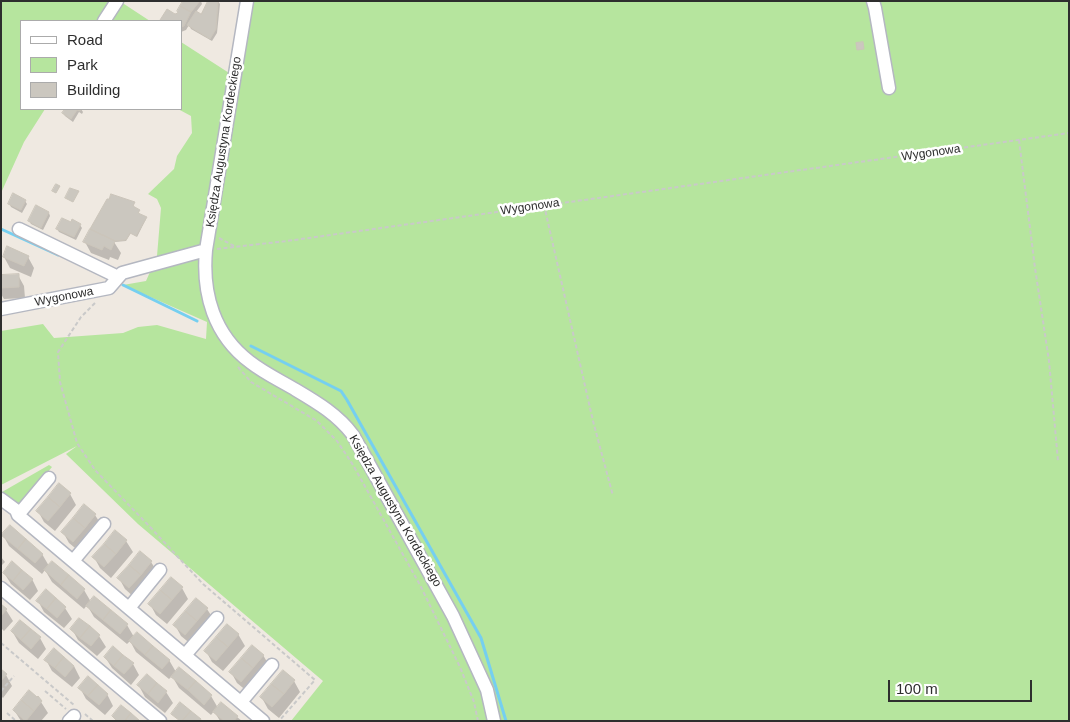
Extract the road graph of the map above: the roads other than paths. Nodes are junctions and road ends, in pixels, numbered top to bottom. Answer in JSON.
{"nodes":[{"id":1,"x":117,"y":1,"type":"edge"},
{"id":2,"x":247,"y":1,"type":"edge"},
{"id":3,"x":872,"y":1,"type":"edge"},
{"id":4,"x":105,"y":20,"type":"edge"},
{"id":5,"x":889,"y":88,"type":"dead end"},
{"id":6,"x":19,"y":229,"type":"dead end"},
{"id":7,"x":206,"y":250,"type":"junction"},
{"id":8,"x":118,"y":277,"type":"junction"},
{"id":9,"x":1,"y":309,"type":"edge"},
{"id":10,"x":49,"y":478,"type":"dead end"},
{"id":11,"x":2,"y":499,"type":"edge"},
{"id":12,"x":18,"y":515,"type":"junction"},
{"id":13,"x":104,"y":524,"type":"dead end"},
{"id":14,"x":73,"y":561,"type":"junction"},
{"id":15,"x":160,"y":570,"type":"dead end"},
{"id":16,"x":1,"y":588,"type":"edge"},
{"id":17,"x":129,"y":608,"type":"junction"},
{"id":18,"x":216,"y":618,"type":"dead end"},
{"id":19,"x":184,"y":655,"type":"junction"},
{"id":20,"x":272,"y":665,"type":"dead end"},
{"id":21,"x":241,"y":702,"type":"junction"},
{"id":22,"x":160,"y":721,"type":"edge"},
{"id":23,"x":263,"y":721,"type":"edge"},
{"id":24,"x":494,"y":721,"type":"edge"}],
"edges":[{"from":1,"to":4,"type":"street"},
{"from":2,"to":7,"type":"street","name":"Księdza Augustyna Kordeckiego"},
{"from":3,"to":5,"type":"street"},
{"from":6,"to":8,"type":"street"},
{"from":7,"to":8,"type":"street","name":"Wygonowa"},
{"from":7,"to":24,"type":"street","name":"Księdza Augustyna Kordeckiego"},
{"from":8,"to":9,"type":"street","name":"Wygonowa"},
{"from":10,"to":12,"type":"street"},
{"from":11,"to":12,"type":"street"},
{"from":12,"to":14,"type":"street"},
{"from":13,"to":14,"type":"street"},
{"from":14,"to":17,"type":"street"},
{"from":15,"to":17,"type":"street"},
{"from":16,"to":22,"type":"street"},
{"from":17,"to":19,"type":"street"},
{"from":18,"to":19,"type":"street"},
{"from":19,"to":21,"type":"street"},
{"from":20,"to":21,"type":"street"},
{"from":21,"to":23,"type":"street"}]}
